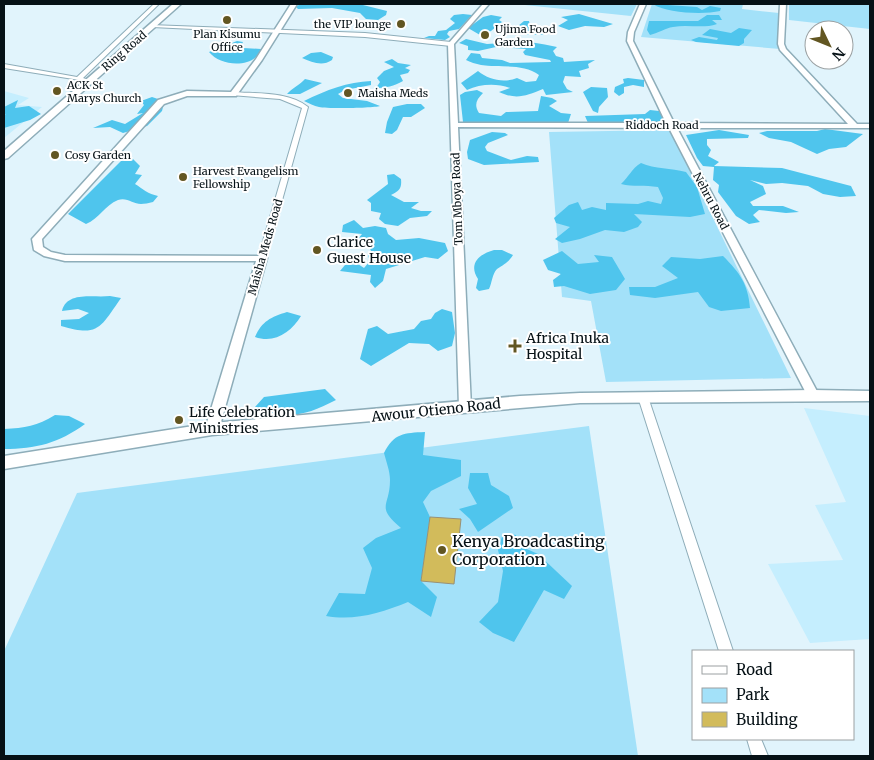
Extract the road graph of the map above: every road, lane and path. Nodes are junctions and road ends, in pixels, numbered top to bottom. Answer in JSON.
{"nodes":[{"id":1,"x":157,"y":4,"type":"edge"},
{"id":2,"x":177,"y":4,"type":"edge"},
{"id":3,"x":294,"y":4,"type":"edge"},
{"id":4,"x":486,"y":4,"type":"edge"},
{"id":5,"x":643,"y":4,"type":"edge"},
{"id":6,"x":783,"y":4,"type":"edge"},
{"id":7,"x":152,"y":26,"type":"junction"},
{"id":8,"x":279,"y":31,"type":"junction"},
{"id":9,"x":451,"y":44,"type":"junction"},
{"id":10,"x":4,"y":66,"type":"edge"},
{"id":11,"x":78,"y":79,"type":"junction"},
{"id":12,"x":90,"y":81,"type":"junction"},
{"id":13,"x":233,"y":94,"type":"junction"},
{"id":14,"x":454,"y":125,"type":"junction"},
{"id":15,"x":671,"y":125,"type":"junction"},
{"id":16,"x":855,"y":126,"type":"junction"},
{"id":17,"x":870,"y":126,"type":"edge"},
{"id":18,"x":4,"y":156,"type":"edge"},
{"id":19,"x":262,"y":258,"type":"junction"},
{"id":20,"x":813,"y":395,"type":"junction"},
{"id":21,"x":870,"y":396,"type":"edge"},
{"id":22,"x":643,"y":397,"type":"junction"},
{"id":23,"x":465,"y":407,"type":"junction"},
{"id":24,"x":212,"y":429,"type":"junction"},
{"id":25,"x":4,"y":463,"type":"edge"},
{"id":26,"x":726,"y":650,"type":"edge"},
{"id":27,"x":754,"y":740,"type":"edge"},
{"id":28,"x":760,"y":756,"type":"edge"}],
"edges":[{"from":1,"to":11,"type":"street"},
{"from":2,"to":7,"type":"main road","name":"Ring Road"},
{"from":3,"to":8,"type":"street"},
{"from":4,"to":9,"type":"street"},
{"from":5,"to":15,"type":"street","name":"Nehru Road"},
{"from":6,"to":16,"type":"street"},
{"from":7,"to":8,"type":"street"},
{"from":7,"to":12,"type":"main road","name":"Ring Road"},
{"from":8,"to":9,"type":"street"},
{"from":8,"to":13,"type":"street"},
{"from":9,"to":14,"type":"street","name":"Tom Mboya Road"},
{"from":10,"to":11,"type":"street"},
{"from":11,"to":12,"type":"street"},
{"from":12,"to":18,"type":"main road","name":"Ring Road"},
{"from":13,"to":19,"type":"street","name":"Maisha Meds Road"},
{"from":13,"to":19,"type":"street"},
{"from":14,"to":15,"type":"street","name":"Riddoch Road"},
{"from":14,"to":23,"type":"street","name":"Tom Mboya Road"},
{"from":15,"to":16,"type":"street","name":"Riddoch Road"},
{"from":15,"to":20,"type":"street","name":"Nehru Road"},
{"from":16,"to":17,"type":"street","name":"Riddoch Road"},
{"from":19,"to":24,"type":"street","name":"Maisha Meds Road"},
{"from":20,"to":21,"type":"main road","name":"Awour Otieno Road"},
{"from":20,"to":22,"type":"main road","name":"Awour Otieno Road"},
{"from":22,"to":23,"type":"main road","name":"Awour Otieno Road"},
{"from":22,"to":26,"type":"street"},
{"from":23,"to":24,"type":"main road","name":"Awour Otieno Road"},
{"from":24,"to":25,"type":"main road","name":"Awour Otieno Road"},
{"from":27,"to":28,"type":"street"}]}
